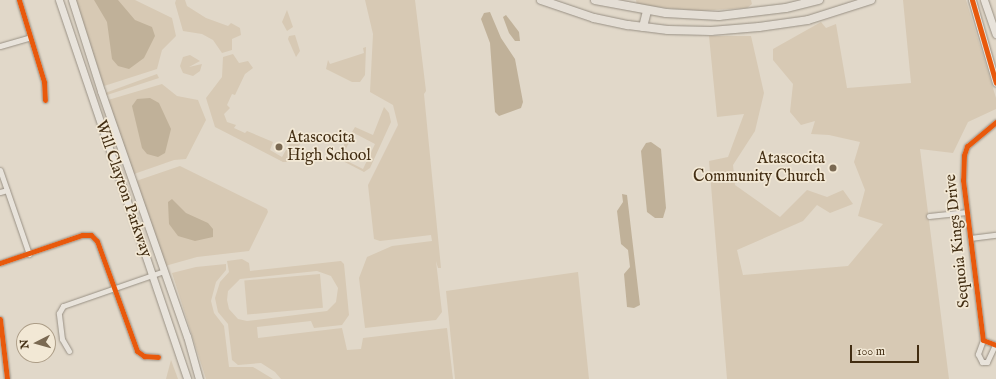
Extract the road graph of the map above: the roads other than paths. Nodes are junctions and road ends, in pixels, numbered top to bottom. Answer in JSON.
{"nodes":[{"id":1,"x":19,"y":0,"type":"edge"},
{"id":2,"x":59,"y":0,"type":"edge"},
{"id":3,"x":72,"y":0,"type":"edge"},
{"id":4,"x":595,"y":0,"type":"edge"},
{"id":5,"x":819,"y":0,"type":"edge"},
{"id":6,"x":871,"y":0,"type":"edge"},
{"id":7,"x":972,"y":0,"type":"edge"},
{"id":8,"x":984,"y":0,"type":"edge"},
{"id":9,"x":546,"y":1,"type":"edge"},
{"id":10,"x":647,"y":11,"type":"junction"},
{"id":11,"x":754,"y":12,"type":"junction"},
{"id":12,"x":644,"y":27,"type":"junction"},
{"id":13,"x":756,"y":28,"type":"junction"},
{"id":14,"x":996,"y":34,"type":"edge"},
{"id":15,"x":28,"y":38,"type":"junction"},
{"id":16,"x":0,"y":46,"type":"edge"},
{"id":17,"x":996,"y":83,"type":"edge"},
{"id":18,"x":45,"y":100,"type":"dead end"},
{"id":19,"x":996,"y":122,"type":"edge"},
{"id":20,"x":0,"y":170,"type":"edge"},
{"id":21,"x":132,"y":179,"type":"junction"},
{"id":22,"x":122,"y":183,"type":"junction"},
{"id":23,"x":7,"y":190,"type":"junction"},
{"id":24,"x":0,"y":192,"type":"edge"},
{"id":25,"x":967,"y":212,"type":"junction"},
{"id":26,"x":929,"y":216,"type":"dead end"},
{"id":27,"x":996,"y":235,"type":"edge"},
{"id":28,"x":970,"y":238,"type":"junction"},
{"id":29,"x":29,"y":254,"type":"junction"},
{"id":30,"x":0,"y":263,"type":"edge"},
{"id":31,"x":164,"y":271,"type":"junction"},
{"id":32,"x":153,"y":274,"type":"junction"},
{"id":33,"x":114,"y":288,"type":"junction"},
{"id":34,"x":0,"y":319,"type":"edge"},
{"id":35,"x":983,"y":340,"type":"junction"},
{"id":36,"x":994,"y":345,"type":"edge"},
{"id":37,"x":69,"y":351,"type":"dead end"},
{"id":38,"x":158,"y":357,"type":"dead end"},
{"id":39,"x":7,"y":379,"type":"edge"},
{"id":40,"x":187,"y":379,"type":"edge"},
{"id":41,"x":199,"y":379,"type":"edge"}],
"edges":[{"from":1,"to":15,"type":"street"},
{"from":2,"to":22,"type":"main road","name":"Will Clayton Parkway"},
{"from":3,"to":21,"type":"main road","name":"Will Clayton Parkway"},
{"from":4,"to":10,"type":"main road"},
{"from":5,"to":11,"type":"main road"},
{"from":6,"to":13,"type":"main road"},
{"from":7,"to":17,"type":"main road"},
{"from":8,"to":14,"type":"main road"},
{"from":9,"to":12,"type":"main road"},
{"from":10,"to":11,"type":"main road"},
{"from":10,"to":12,"type":"main road"},
{"from":11,"to":13,"type":"main road"},
{"from":12,"to":13,"type":"main road"},
{"from":15,"to":16,"type":"street"},
{"from":15,"to":18,"type":"street"},
{"from":19,"to":25,"type":"street","name":"Sequoia Kings Drive"},
{"from":20,"to":23,"type":"street"},
{"from":21,"to":22,"type":"main road"},
{"from":21,"to":31,"type":"main road","name":"Will Clayton Parkway"},
{"from":22,"to":32,"type":"main road","name":"Will Clayton Parkway"},
{"from":23,"to":24,"type":"street"},
{"from":23,"to":29,"type":"street"},
{"from":25,"to":26,"type":"street"},
{"from":25,"to":28,"type":"street","name":"Sequoia Kings Drive"},
{"from":27,"to":28,"type":"street"},
{"from":28,"to":35,"type":"street","name":"Sequoia Kings Drive"},
{"from":29,"to":30,"type":"street"},
{"from":29,"to":33,"type":"street"},
{"from":31,"to":32,"type":"street"},
{"from":31,"to":41,"type":"main road","name":"Will Clayton Parkway"},
{"from":32,"to":33,"type":"street"},
{"from":32,"to":40,"type":"main road","name":"Will Clayton Parkway"},
{"from":33,"to":37,"type":"street"},
{"from":33,"to":38,"type":"street"},
{"from":34,"to":39,"type":"street"},
{"from":35,"to":36,"type":"street","name":"Sequoia Kings Drive"},
{"from":35,"to":36,"type":"street","name":"Sequoia Kings Drive"}]}
